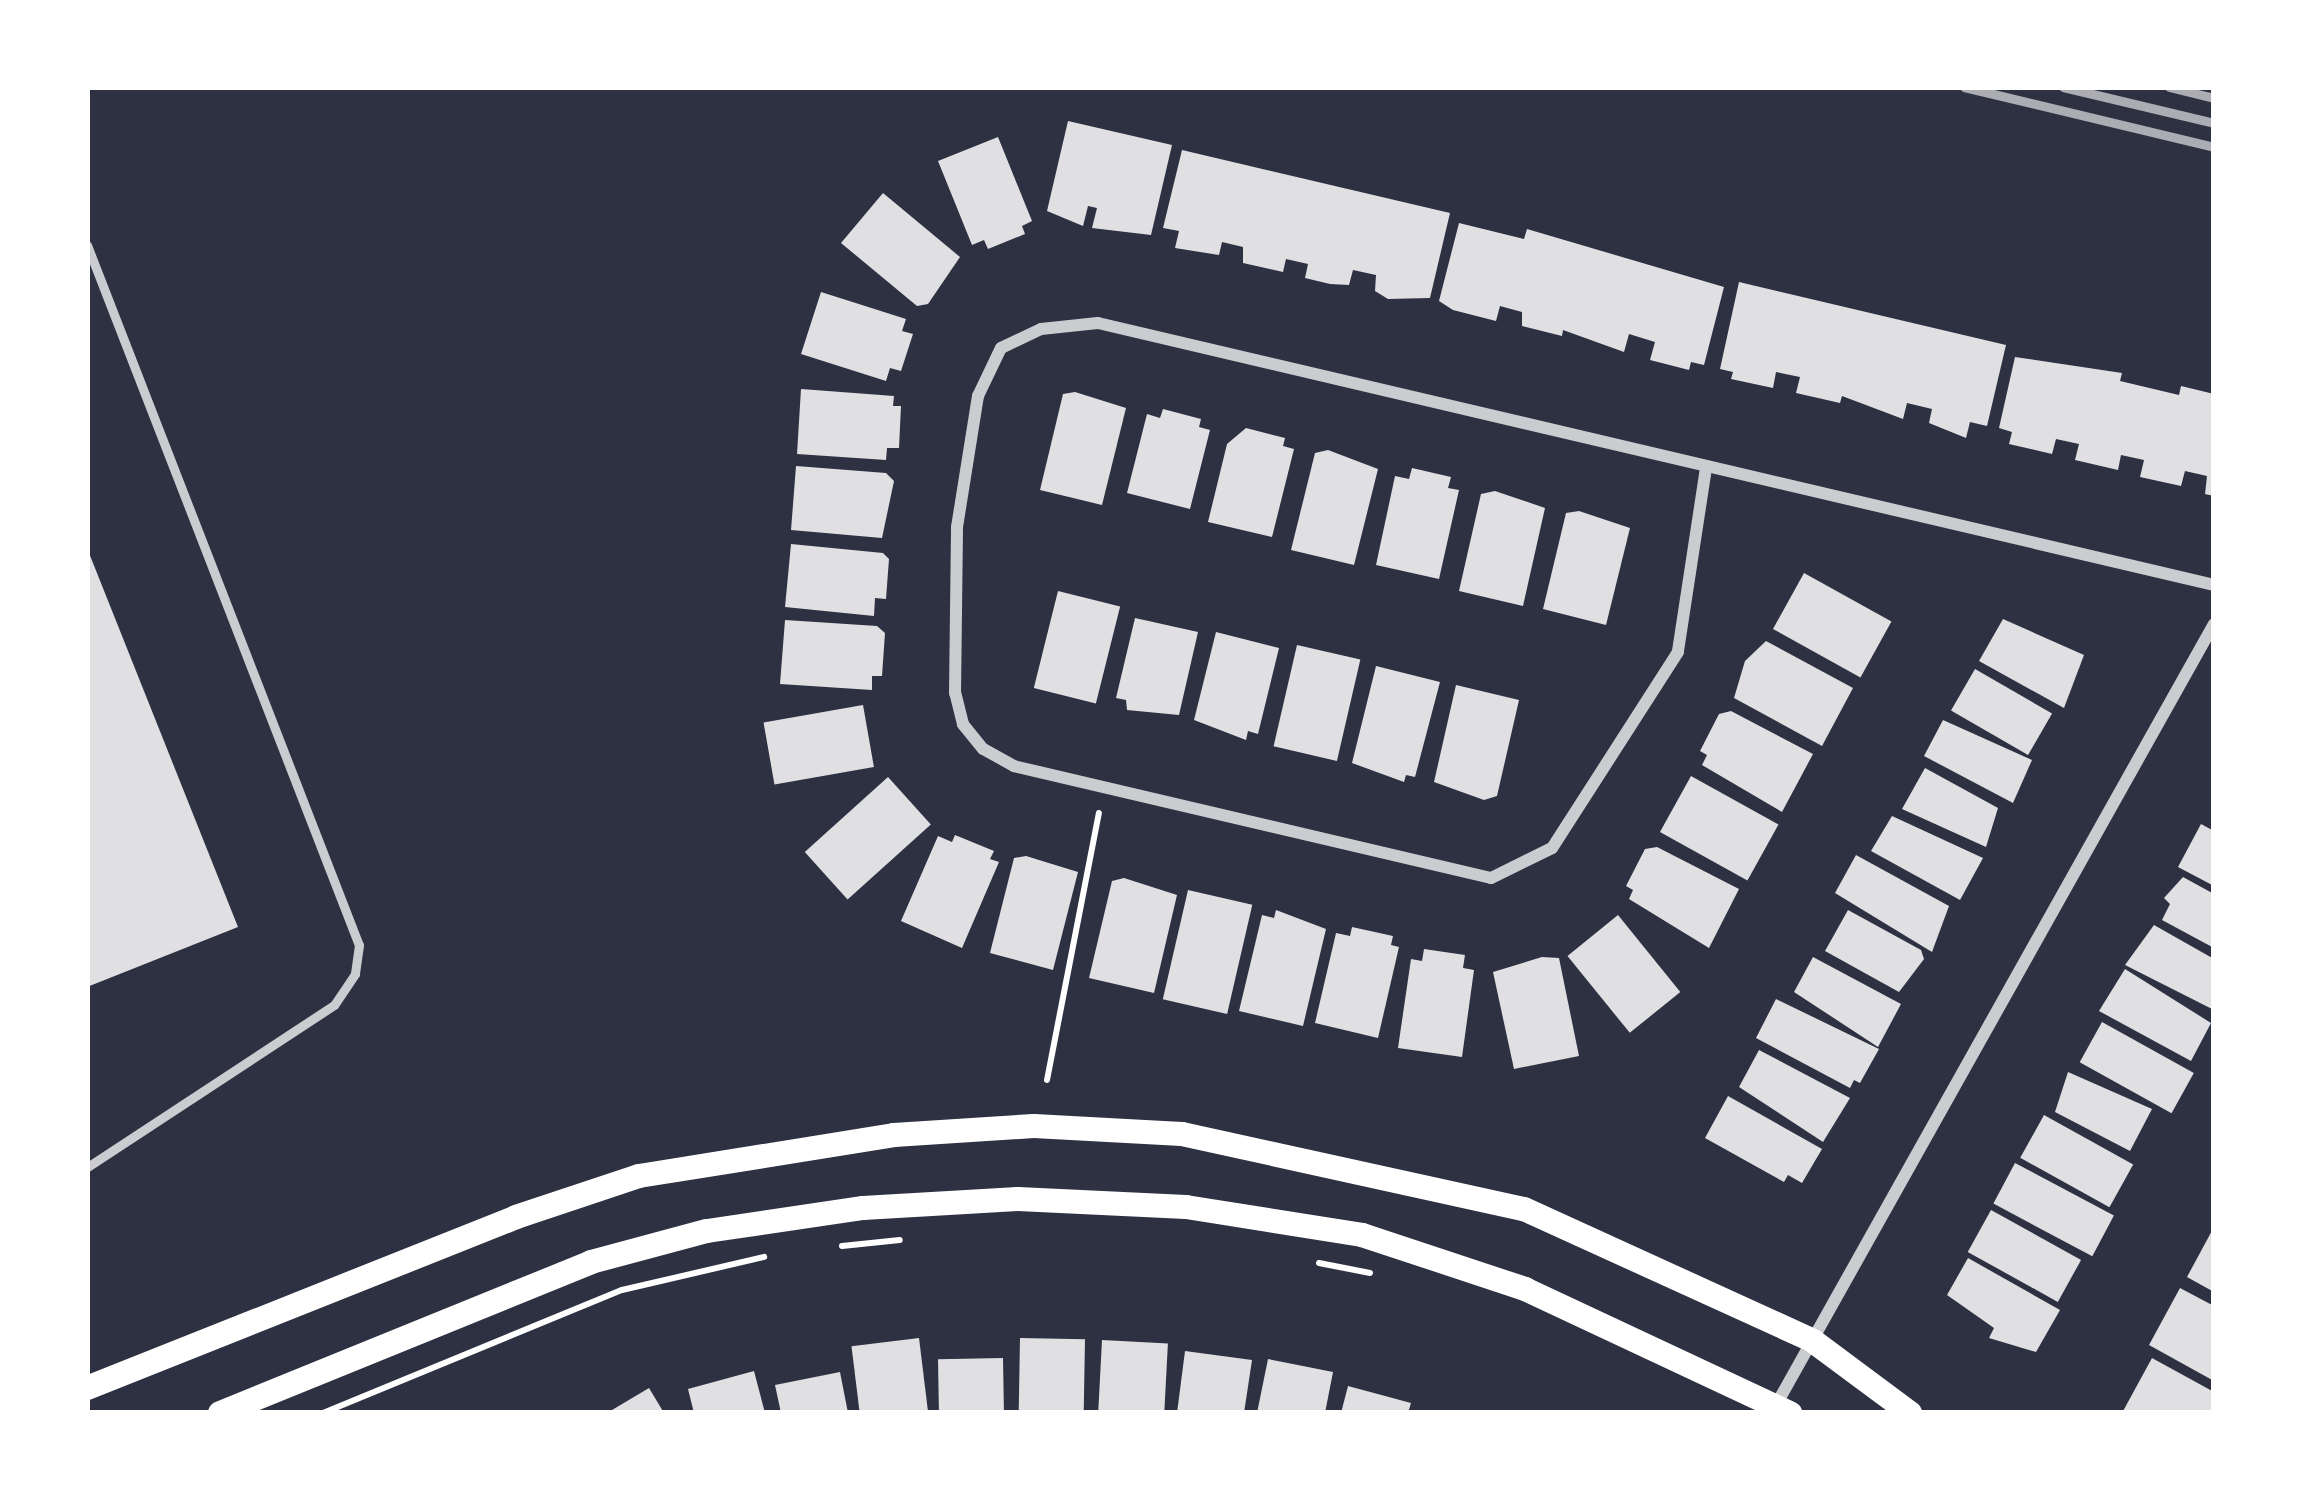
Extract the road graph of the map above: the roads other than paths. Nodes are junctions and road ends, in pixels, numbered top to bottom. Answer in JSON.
{"nodes":[{"id":1,"x":87,"y":245,"type":"edge"},
{"id":2,"x":1706,"y":468,"type":"junction"},
{"id":3,"x":2214,"y":585,"type":"edge"},
{"id":4,"x":2214,"y":624,"type":"edge"},
{"id":5,"x":87,"y":1167,"type":"edge"},
{"id":6,"x":1814,"y":1341,"type":"junction"},
{"id":7,"x":87,"y":1388,"type":"edge"},
{"id":8,"x":1783,"y":1409,"type":"edge"},
{"id":9,"x":220,"y":1413,"type":"edge"},
{"id":10,"x":1910,"y":1413,"type":"edge"}],
"edges":[{"from":1,"to":5,"type":"lane"},
{"from":2,"to":2,"type":"street"},
{"from":2,"to":3,"type":"street"},
{"from":4,"to":6,"type":"street"},
{"from":6,"to":7,"type":"main road"},
{"from":6,"to":8,"type":"street"},
{"from":6,"to":10,"type":"main road"},
{"from":8,"to":9,"type":"main road"}]}
